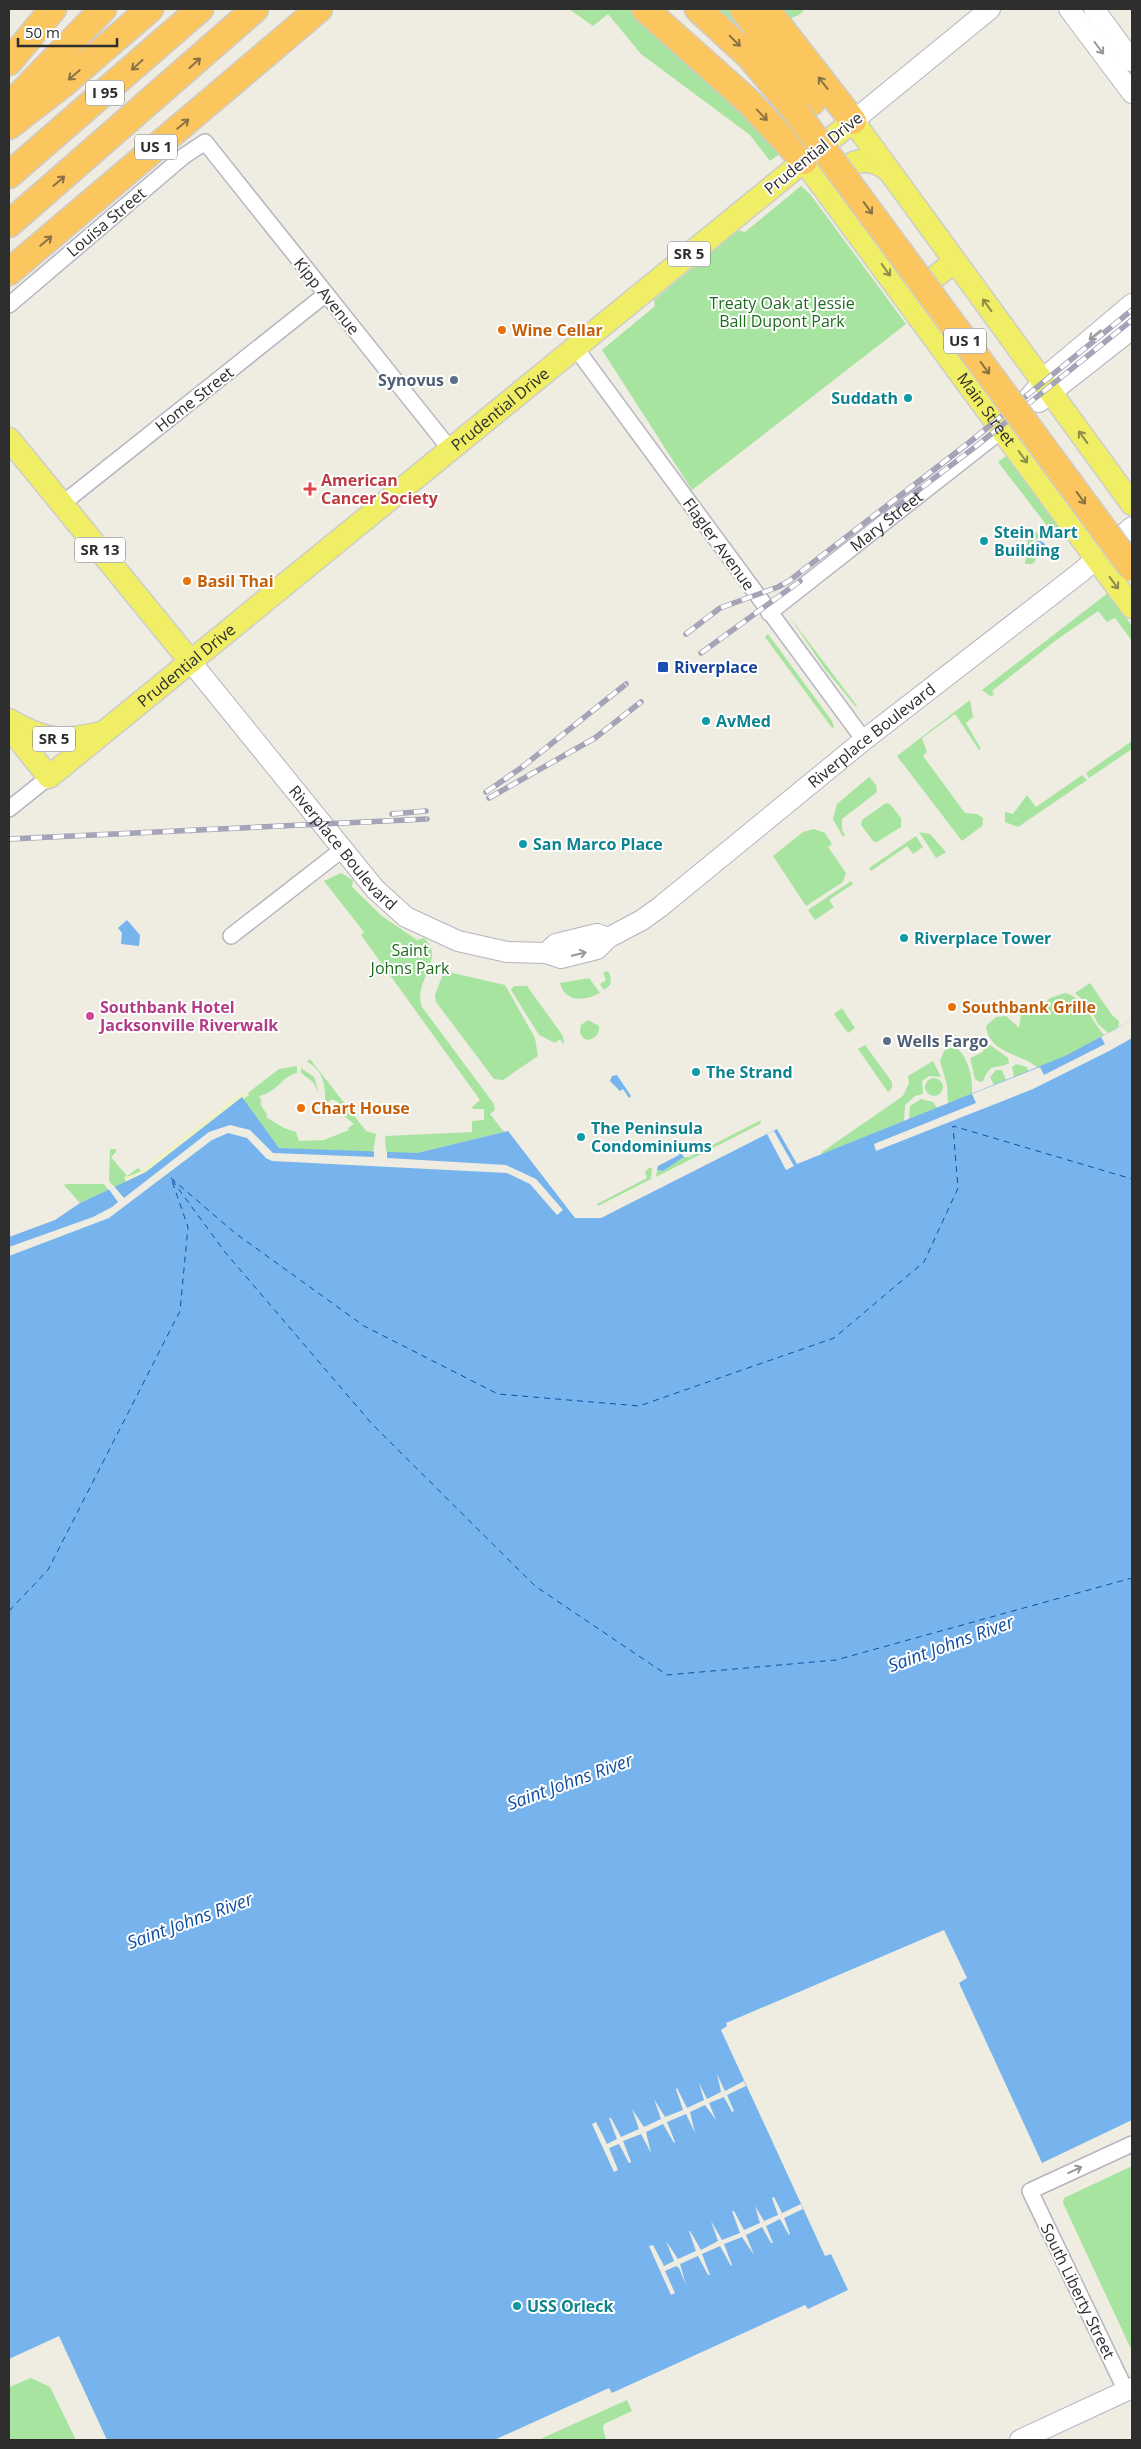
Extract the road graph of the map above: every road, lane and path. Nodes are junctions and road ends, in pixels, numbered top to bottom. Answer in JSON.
{"nodes":[{"id":1,"x":53,"y":9,"type":"edge"},
{"id":2,"x":79,"y":9,"type":"edge"},
{"id":3,"x":103,"y":9,"type":"edge"},
{"id":4,"x":150,"y":9,"type":"edge"},
{"id":5,"x":200,"y":9,"type":"edge"},
{"id":6,"x":255,"y":9,"type":"edge"},
{"id":7,"x":645,"y":9,"type":"edge"},
{"id":8,"x":698,"y":9,"type":"edge"},
{"id":9,"x":743,"y":9,"type":"edge"},
{"id":10,"x":766,"y":9,"type":"edge"},
{"id":11,"x":990,"y":9,"type":"edge"},
{"id":12,"x":1069,"y":9,"type":"edge"},
{"id":13,"x":1094,"y":9,"type":"edge"},
{"id":14,"x":312,"y":13,"type":"edge"},
{"id":15,"x":1132,"y":61,"type":"edge"},
{"id":16,"x":9,"y":62,"type":"edge"},
{"id":17,"x":1132,"y":92,"type":"edge"},
{"id":18,"x":9,"y":93,"type":"edge"},
{"id":19,"x":9,"y":106,"type":"edge"},
{"id":20,"x":804,"y":108,"type":"junction"},
{"id":21,"x":853,"y":121,"type":"junction"},
{"id":22,"x":9,"y":126,"type":"edge"},
{"id":23,"x":205,"y":142,"type":"joint"},
{"id":24,"x":804,"y":161,"type":"junction"},
{"id":25,"x":888,"y":170,"type":"junction"},
{"id":26,"x":9,"y":175,"type":"edge"},
{"id":27,"x":839,"y":206,"type":"junction"},
{"id":28,"x":9,"y":224,"type":"edge"},
{"id":29,"x":955,"y":262,"type":"junction"},
{"id":30,"x":9,"y":272,"type":"edge"},
{"id":31,"x":326,"y":294,"type":"junction"},
{"id":32,"x":907,"y":298,"type":"junction"},
{"id":33,"x":1132,"y":304,"type":"edge"},
{"id":34,"x":9,"y":305,"type":"edge"},
{"id":35,"x":1132,"y":329,"type":"edge"},
{"id":36,"x":574,"y":347,"type":"junction"},
{"id":37,"x":1046,"y":387,"type":"junction"},
{"id":38,"x":1002,"y":430,"type":"junction"},
{"id":39,"x":9,"y":438,"type":"edge"},
{"id":40,"x":450,"y":449,"type":"junction"},
{"id":41,"x":62,"y":504,"type":"junction"},
{"id":42,"x":1132,"y":504,"type":"edge"},
{"id":43,"x":1132,"y":527,"type":"edge"},
{"id":44,"x":1132,"y":539,"type":"edge"},
{"id":45,"x":1097,"y":558,"type":"junction"},
{"id":46,"x":1132,"y":568,"type":"edge"},
{"id":47,"x":1132,"y":607,"type":"edge"},
{"id":48,"x":769,"y":613,"type":"junction"},
{"id":49,"x":191,"y":662,"type":"junction"},
{"id":50,"x":9,"y":720,"type":"edge"},
{"id":51,"x":9,"y":727,"type":"edge"},
{"id":52,"x":103,"y":732,"type":"junction"},
{"id":53,"x":864,"y":740,"type":"junction"},
{"id":54,"x":49,"y":777,"type":"junction"},
{"id":55,"x":9,"y":809,"type":"edge"},
{"id":56,"x":343,"y":849,"type":"junction"},
{"id":57,"x":231,"y":936,"type":"dead end"},
{"id":58,"x":1132,"y":2144,"type":"edge"},
{"id":59,"x":1130,"y":2394,"type":"edge"},
{"id":60,"x":1020,"y":2440,"type":"edge"}],
"edges":[{"from":1,"to":16,"type":"highway"},
{"from":2,"to":18,"type":"highway"},
{"from":3,"to":19,"type":"highway"},
{"from":4,"to":22,"type":"highway","one_way":true},
{"from":5,"to":26,"type":"highway","number":"I 95","one_way":true},
{"from":28,"to":6,"type":"highway","number":"I 95","one_way":true},
{"from":7,"to":24,"type":"highway","one_way":true},
{"from":8,"to":20,"type":"highway","number":"US 1","one_way":true},
{"from":9,"to":20,"type":"highway","number":"US 1"},
{"from":21,"to":10,"type":"highway","one_way":true},
{"from":11,"to":21,"type":"main road","name":"Prudential Drive"},
{"from":12,"to":17,"type":"main road","one_way":true},
{"from":13,"to":15,"type":"main road"},
{"from":30,"to":14,"type":"highway","number":"US 1","one_way":true},
{"from":20,"to":44,"type":"highway","number":"US 1"},
{"from":20,"to":46,"type":"highway","number":"US 1","one_way":true,"bridge":true},
{"from":21,"to":24,"type":"main road","name":"Prudential Drive","number":"SR 5"},
{"from":21,"to":25,"type":"main road"},
{"from":23,"to":31,"type":"street","name":"Kipp Avenue"},
{"from":23,"to":34,"type":"street","name":"Louisa Street"},
{"from":24,"to":27,"type":"main road","name":"Main Street"},
{"from":24,"to":36,"type":"main road","name":"Prudential Drive","number":"SR 5"},
{"from":25,"to":27,"type":"main road"},
{"from":25,"to":29,"type":"main road"},
{"from":27,"to":32,"type":"main road","name":"Main Street","one_way":true},
{"from":29,"to":32,"type":"main road"},
{"from":37,"to":29,"type":"main road","one_way":true},
{"from":31,"to":40,"type":"street","name":"Kipp Avenue"},
{"from":31,"to":41,"type":"street","name":"Home Street"},
{"from":32,"to":38,"type":"main road","name":"Main Street"},
{"from":33,"to":37,"type":"main road","name":"Mary Street","one_way":true},
{"from":35,"to":37,"type":"main road","name":"Mary Street"},
{"from":36,"to":40,"type":"main road","name":"Prudential Drive","number":"SR 5"},
{"from":36,"to":48,"type":"street","name":"Flagler Avenue"},
{"from":37,"to":38,"type":"main road","name":"Mary Street"},
{"from":42,"to":37,"type":"main road","one_way":true},
{"from":38,"to":45,"type":"main road","name":"Main Street","one_way":true},
{"from":38,"to":48,"type":"street","name":"Mary Street"},
{"from":39,"to":41,"type":"main road","number":"SR 13"},
{"from":40,"to":49,"type":"main road","name":"Prudential Drive","number":"SR 5"},
{"from":41,"to":49,"type":"main road","number":"SR 13"},
{"from":43,"to":45,"type":"main road","name":"Riverplace Boulevard"},
{"from":45,"to":47,"type":"main road","name":"Main Street","one_way":true},
{"from":45,"to":53,"type":"main road","name":"Riverplace Boulevard"},
{"from":48,"to":53,"type":"street","name":"Flagler Avenue"},
{"from":49,"to":52,"type":"main road","name":"Prudential Drive","number":"SR 5"},
{"from":49,"to":56,"type":"main road","name":"Riverplace Boulevard"},
{"from":50,"to":52,"type":"main road","number":"SR 5"},
{"from":51,"to":54,"type":"main road","number":"SR 5"},
{"from":52,"to":54,"type":"main road","name":"Prudential Drive","number":"SR 5"},
{"from":53,"to":56,"type":"main road","name":"Riverplace Boulevard"},
{"from":54,"to":55,"type":"street","name":"Prudential Drive"},
{"from":56,"to":57,"type":"street"},
{"from":59,"to":58,"type":"street","name":"South Liberty Street","one_way":true},
{"from":59,"to":60,"type":"main road"}]}
